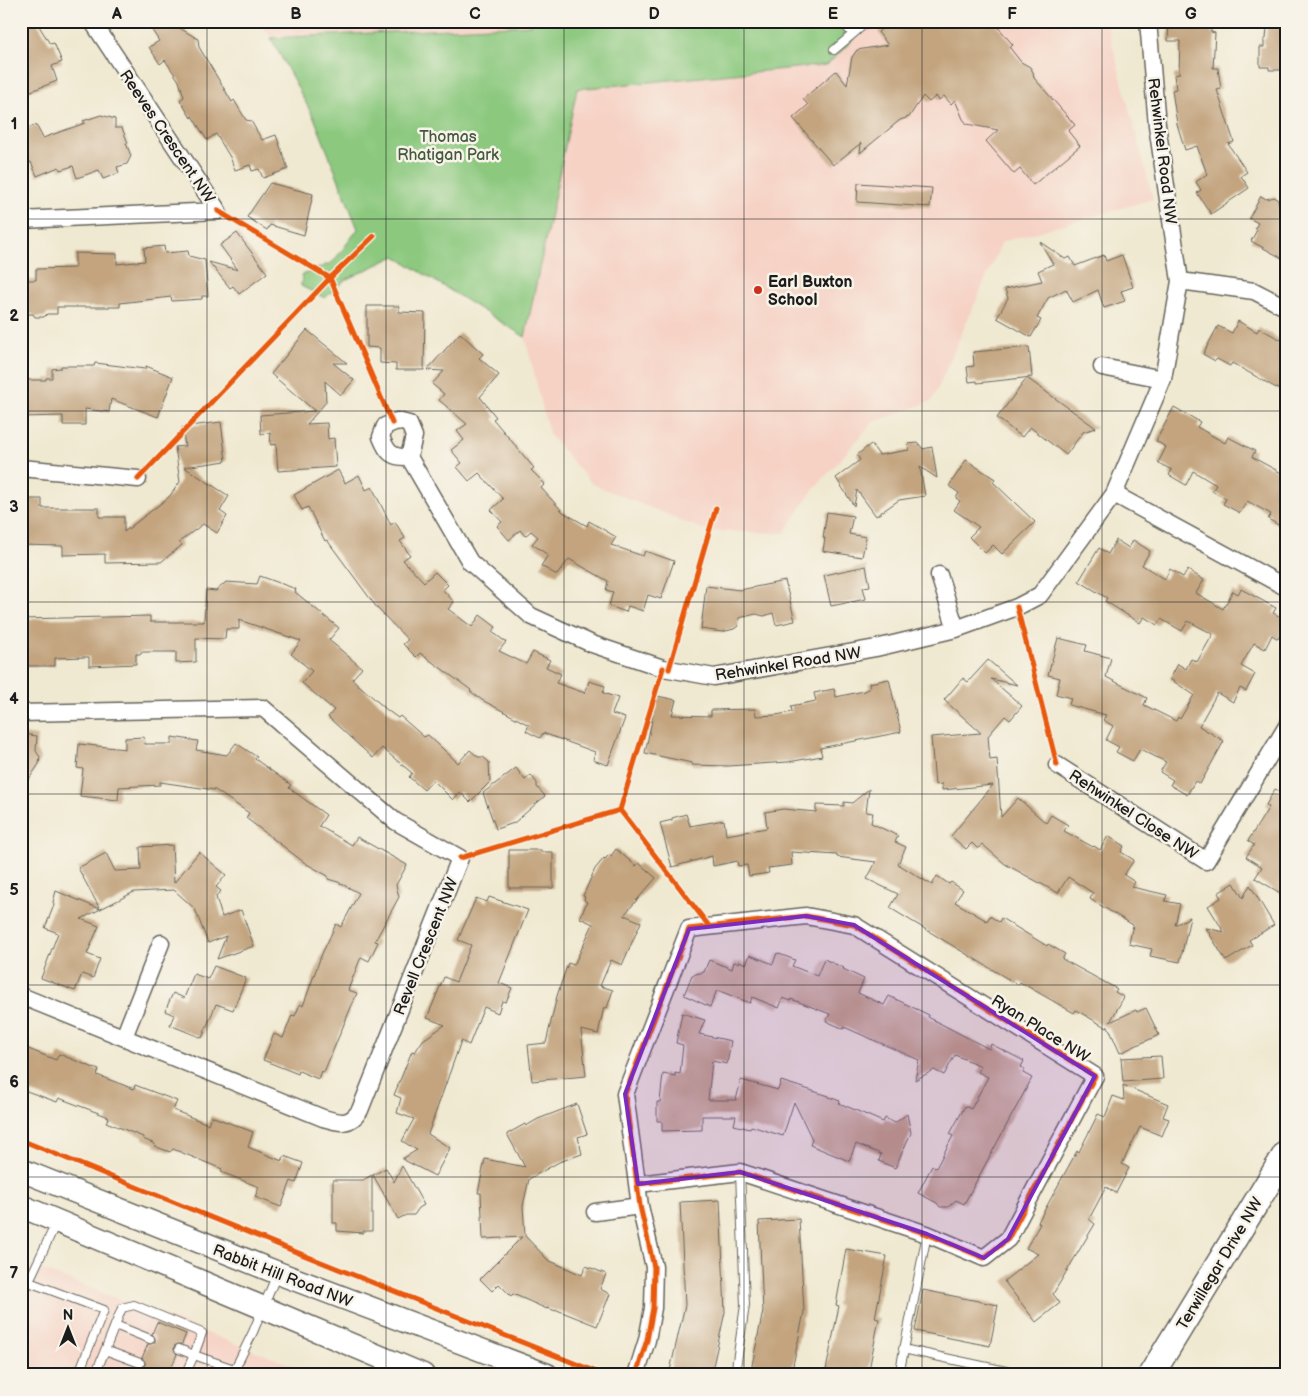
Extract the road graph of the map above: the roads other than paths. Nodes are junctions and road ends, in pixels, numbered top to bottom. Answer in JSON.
{"nodes":[{"id":1,"x":92,"y":21,"type":"edge"},
{"id":2,"x":841,"y":21,"type":"edge"},
{"id":3,"x":868,"y":21,"type":"edge"},
{"id":4,"x":1148,"y":21,"type":"edge"},
{"id":5,"x":853,"y":34,"type":"junction"},
{"id":6,"x":834,"y":50,"type":"dead end"},
{"id":7,"x":21,"y":220,"type":"edge"},
{"id":8,"x":1180,"y":281,"type":"junction"},
{"id":9,"x":1287,"y":308,"type":"edge"},
{"id":10,"x":1102,"y":367,"type":"dead end"},
{"id":11,"x":1163,"y":379,"type":"junction"},
{"id":12,"x":409,"y":457,"type":"dead end"},
{"id":13,"x":21,"y":468,"type":"edge"},
{"id":14,"x":138,"y":479,"type":"dead end"},
{"id":15,"x":1114,"y":494,"type":"junction"},
{"id":16,"x":939,"y":575,"type":"dead end"},
{"id":17,"x":1287,"y":588,"type":"edge"},
{"id":18,"x":956,"y":629,"type":"junction"},
{"id":19,"x":21,"y":713,"type":"edge"},
{"id":20,"x":1287,"y":726,"type":"edge"},
{"id":21,"x":1057,"y":764,"type":"dead end"},
{"id":22,"x":161,"y":942,"type":"dead end"},
{"id":23,"x":21,"y":996,"type":"edge"},
{"id":24,"x":124,"y":1037,"type":"junction"},
{"id":25,"x":1287,"y":1152,"type":"edge"},
{"id":26,"x":21,"y":1170,"type":"edge"},
{"id":27,"x":740,"y":1172,"type":"junction"},
{"id":28,"x":638,"y":1184,"type":"junction"},
{"id":29,"x":21,"y":1206,"type":"edge"},
{"id":30,"x":640,"y":1206,"type":"junction"},
{"id":31,"x":595,"y":1212,"type":"dead end"},
{"id":32,"x":57,"y":1221,"type":"junction"},
{"id":33,"x":927,"y":1234,"type":"junction"},
{"id":34,"x":278,"y":1273,"type":"junction"},
{"id":35,"x":29,"y":1282,"type":"junction"},
{"id":36,"x":21,"y":1298,"type":"edge"},
{"id":37,"x":262,"y":1308,"type":"junction"},
{"id":38,"x":104,"y":1310,"type":"junction"},
{"id":39,"x":118,"y":1316,"type":"junction"},
{"id":40,"x":115,"y":1325,"type":"junction"},
{"id":41,"x":150,"y":1338,"type":"dead end"},
{"id":42,"x":904,"y":1349,"type":"junction"},
{"id":43,"x":105,"y":1350,"type":"junction"},
{"id":44,"x":180,"y":1350,"type":"dead end"},
{"id":45,"x":194,"y":1355,"type":"junction"},
{"id":46,"x":140,"y":1363,"type":"dead end"},
{"id":47,"x":233,"y":1372,"type":"edge"},
{"id":48,"x":1020,"y":1374,"type":"edge"},
{"id":49,"x":78,"y":1375,"type":"edge"},
{"id":50,"x":95,"y":1375,"type":"edge"},
{"id":51,"x":185,"y":1375,"type":"edge"},
{"id":52,"x":423,"y":1375,"type":"edge"},
{"id":53,"x":547,"y":1375,"type":"edge"},
{"id":54,"x":636,"y":1375,"type":"edge"},
{"id":55,"x":735,"y":1375,"type":"edge"},
{"id":56,"x":899,"y":1375,"type":"edge"},
{"id":57,"x":1152,"y":1375,"type":"edge"}],
"edges":[{"from":1,"to":7,"type":"street","name":"Reeves Crescent NW"},
{"from":2,"to":5,"type":"lane"},
{"from":3,"to":5,"type":"lane"},
{"from":4,"to":8,"type":"street","name":"Rehwinkel Road NW"},
{"from":5,"to":6,"type":"lane"},
{"from":8,"to":9,"type":"street"},
{"from":8,"to":11,"type":"street","name":"Rehwinkel Road NW"},
{"from":10,"to":11,"type":"street"},
{"from":11,"to":15,"type":"street","name":"Rehwinkel Road NW"},
{"from":12,"to":18,"type":"street","name":"Rehwinkel Road NW"},
{"from":13,"to":14,"type":"street"},
{"from":15,"to":17,"type":"street"},
{"from":15,"to":18,"type":"street","name":"Rehwinkel Road NW"},
{"from":16,"to":18,"type":"street"},
{"from":19,"to":24,"type":"street","name":"Revell Crescent NW"},
{"from":20,"to":21,"type":"street","name":"Rehwinkel Close NW"},
{"from":22,"to":24,"type":"street"},
{"from":23,"to":24,"type":"street","name":"Revell Crescent NW"},
{"from":25,"to":57,"type":"main road","name":"Terwillegar Drive NW"},
{"from":26,"to":34,"type":"main road","name":"Rabbit Hill Road NW"},
{"from":27,"to":28,"type":"street","name":"Ryan Place NW"},
{"from":27,"to":33,"type":"street","name":"Ryan Place NW"},
{"from":27,"to":55,"type":"lane"},
{"from":28,"to":30,"type":"street","name":"Ryan Place NW"},
{"from":28,"to":33,"type":"street","name":"Ryan Place NW"},
{"from":29,"to":32,"type":"main road"},
{"from":30,"to":31,"type":"street"},
{"from":30,"to":54,"type":"street","name":"Ryan Place NW"},
{"from":32,"to":35,"type":"lane"},
{"from":32,"to":37,"type":"main road"},
{"from":33,"to":42,"type":"lane"},
{"from":34,"to":37,"type":"lane"},
{"from":34,"to":53,"type":"main road","name":"Rabbit Hill Road NW"},
{"from":35,"to":36,"type":"lane"},
{"from":35,"to":38,"type":"lane"},
{"from":37,"to":47,"type":"lane"},
{"from":37,"to":52,"type":"main road"},
{"from":38,"to":39,"type":"lane"},
{"from":38,"to":49,"type":"lane"},
{"from":39,"to":40,"type":"lane"},
{"from":39,"to":45,"type":"lane"},
{"from":40,"to":41,"type":"lane"},
{"from":40,"to":43,"type":"lane"},
{"from":42,"to":48,"type":"lane"},
{"from":42,"to":56,"type":"lane"},
{"from":43,"to":46,"type":"lane"},
{"from":43,"to":50,"type":"lane"},
{"from":44,"to":45,"type":"lane"},
{"from":45,"to":47,"type":"lane"},
{"from":45,"to":51,"type":"lane"}]}
